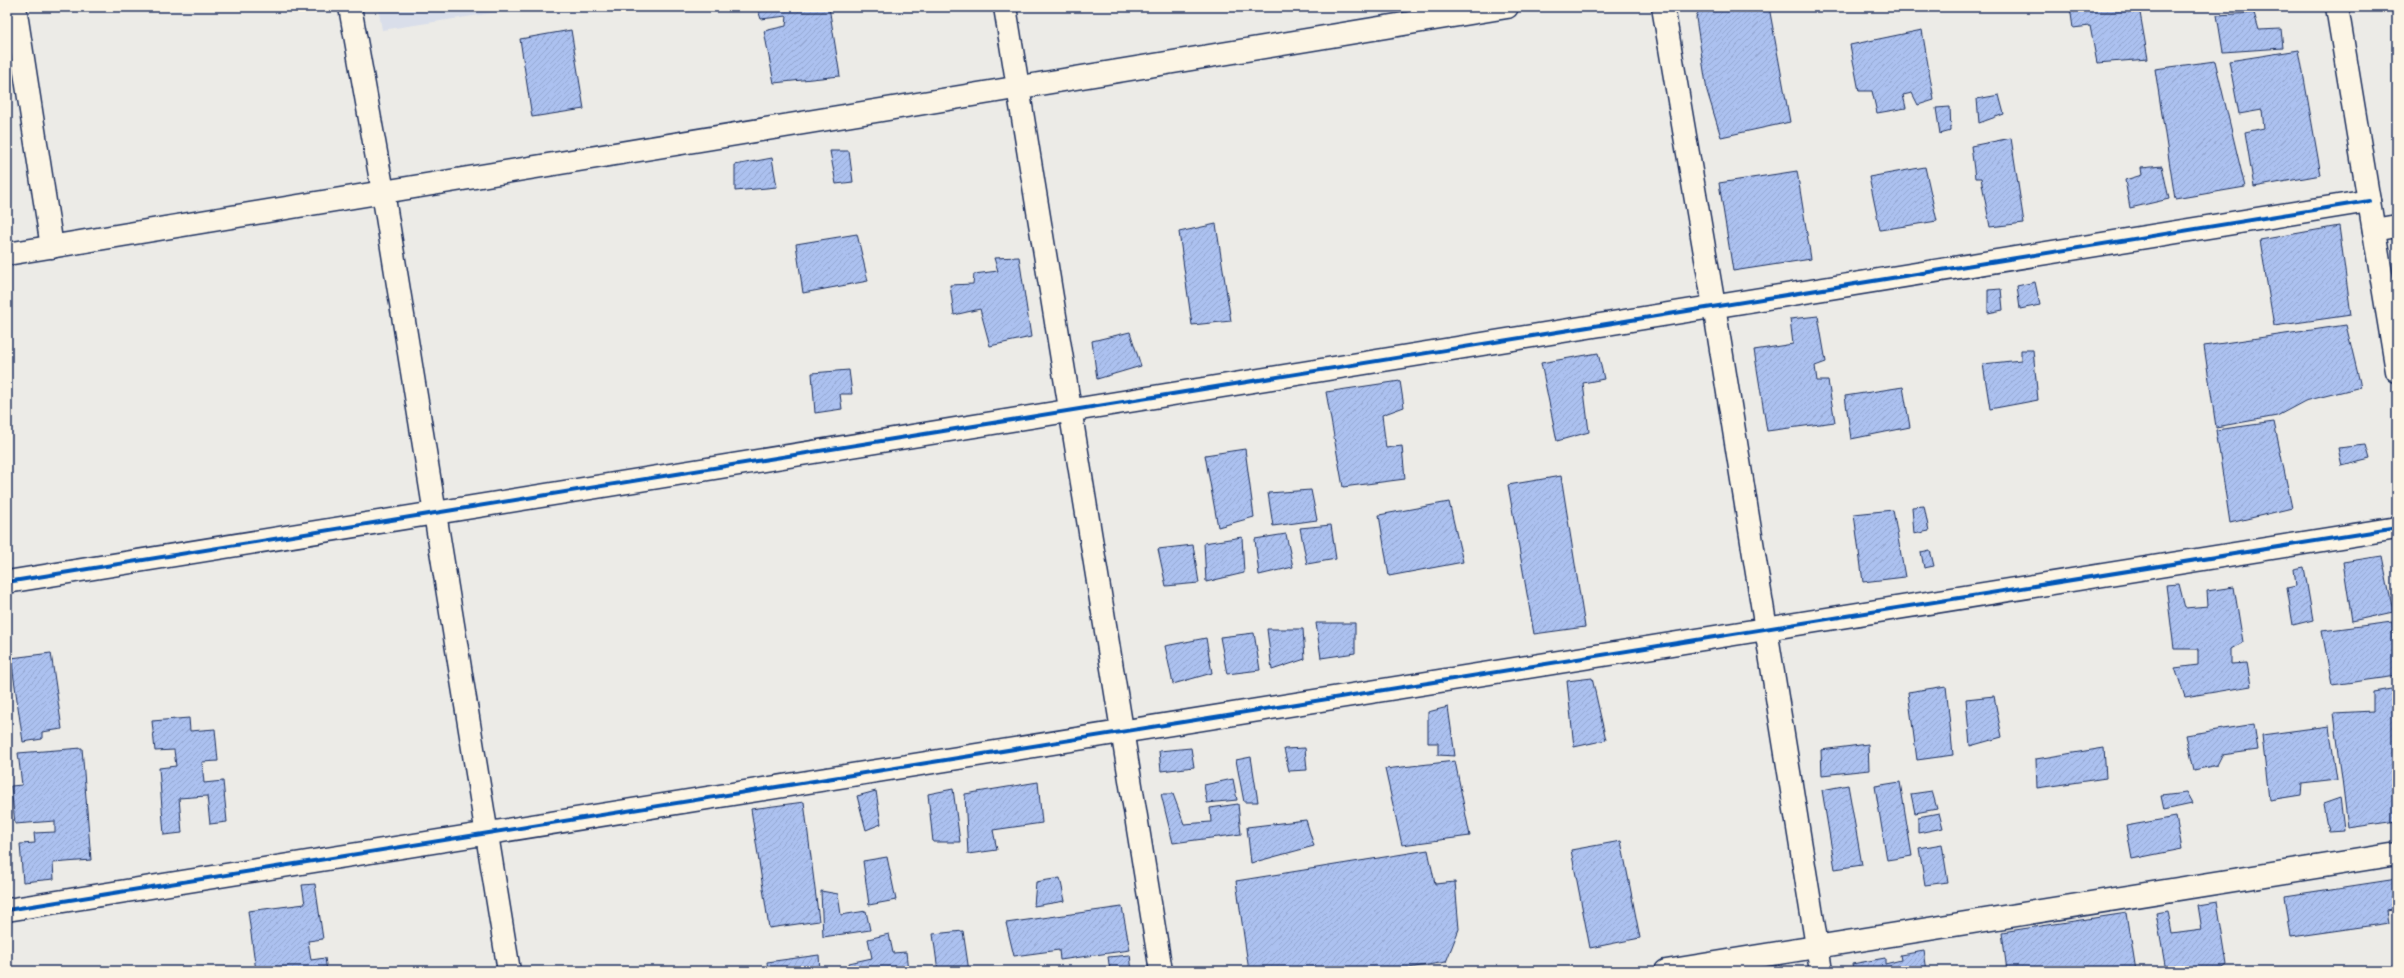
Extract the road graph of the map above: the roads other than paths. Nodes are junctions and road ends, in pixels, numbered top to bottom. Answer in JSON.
{"nodes":[{"id":1,"x":15,"y":7,"type":"edge"},
{"id":2,"x":350,"y":7,"type":"edge"},
{"id":3,"x":1005,"y":7,"type":"edge"},
{"id":4,"x":1507,"y":7,"type":"edge"},
{"id":5,"x":1663,"y":7,"type":"edge"},
{"id":6,"x":2338,"y":7,"type":"edge"},
{"id":7,"x":1018,"y":87,"type":"junction"},
{"id":8,"x":383,"y":192,"type":"junction"},
{"id":9,"x":2369,"y":201,"type":"junction"},
{"id":10,"x":2397,"y":226,"type":"edge"},
{"id":11,"x":2374,"y":230,"type":"junction"},
{"id":12,"x":52,"y":247,"type":"junction"},
{"id":13,"x":7,"y":254,"type":"edge"},
{"id":14,"x":1714,"y":306,"type":"junction"},
{"id":15,"x":2397,"y":371,"type":"edge"},
{"id":16,"x":1071,"y":410,"type":"junction"},
{"id":17,"x":435,"y":513,"type":"junction"},
{"id":18,"x":2397,"y":528,"type":"edge"},
{"id":19,"x":7,"y":582,"type":"edge"},
{"id":20,"x":1766,"y":629,"type":"junction"},
{"id":21,"x":1123,"y":731,"type":"junction"},
{"id":22,"x":487,"y":833,"type":"junction"},
{"id":23,"x":2397,"y":854,"type":"edge"},
{"id":24,"x":7,"y":910,"type":"edge"},
{"id":25,"x":1818,"y":947,"type":"junction"},
{"id":26,"x":509,"y":971,"type":"edge"},
{"id":27,"x":1161,"y":971,"type":"edge"},
{"id":28,"x":1666,"y":971,"type":"edge"},
{"id":29,"x":1822,"y":971,"type":"edge"}],
"edges":[{"from":1,"to":12,"type":"street"},
{"from":2,"to":8,"type":"street"},
{"from":3,"to":7,"type":"street"},
{"from":4,"to":7,"type":"street"},
{"from":5,"to":14,"type":"street"},
{"from":6,"to":9,"type":"street"},
{"from":7,"to":8,"type":"street"},
{"from":7,"to":16,"type":"street"},
{"from":8,"to":12,"type":"street"},
{"from":8,"to":17,"type":"street"},
{"from":9,"to":11,"type":"street"},
{"from":9,"to":14,"type":"street"},
{"from":10,"to":11,"type":"street"},
{"from":11,"to":15,"type":"street"},
{"from":12,"to":13,"type":"street"},
{"from":14,"to":16,"type":"street"},
{"from":14,"to":20,"type":"street"},
{"from":16,"to":17,"type":"street"},
{"from":16,"to":21,"type":"street"},
{"from":17,"to":19,"type":"street"},
{"from":17,"to":22,"type":"street"},
{"from":18,"to":20,"type":"street"},
{"from":20,"to":21,"type":"street"},
{"from":20,"to":25,"type":"street"},
{"from":21,"to":22,"type":"street"},
{"from":21,"to":27,"type":"street"},
{"from":22,"to":24,"type":"street"},
{"from":22,"to":26,"type":"street"},
{"from":23,"to":25,"type":"street"},
{"from":25,"to":28,"type":"street"},
{"from":25,"to":29,"type":"street"}]}
